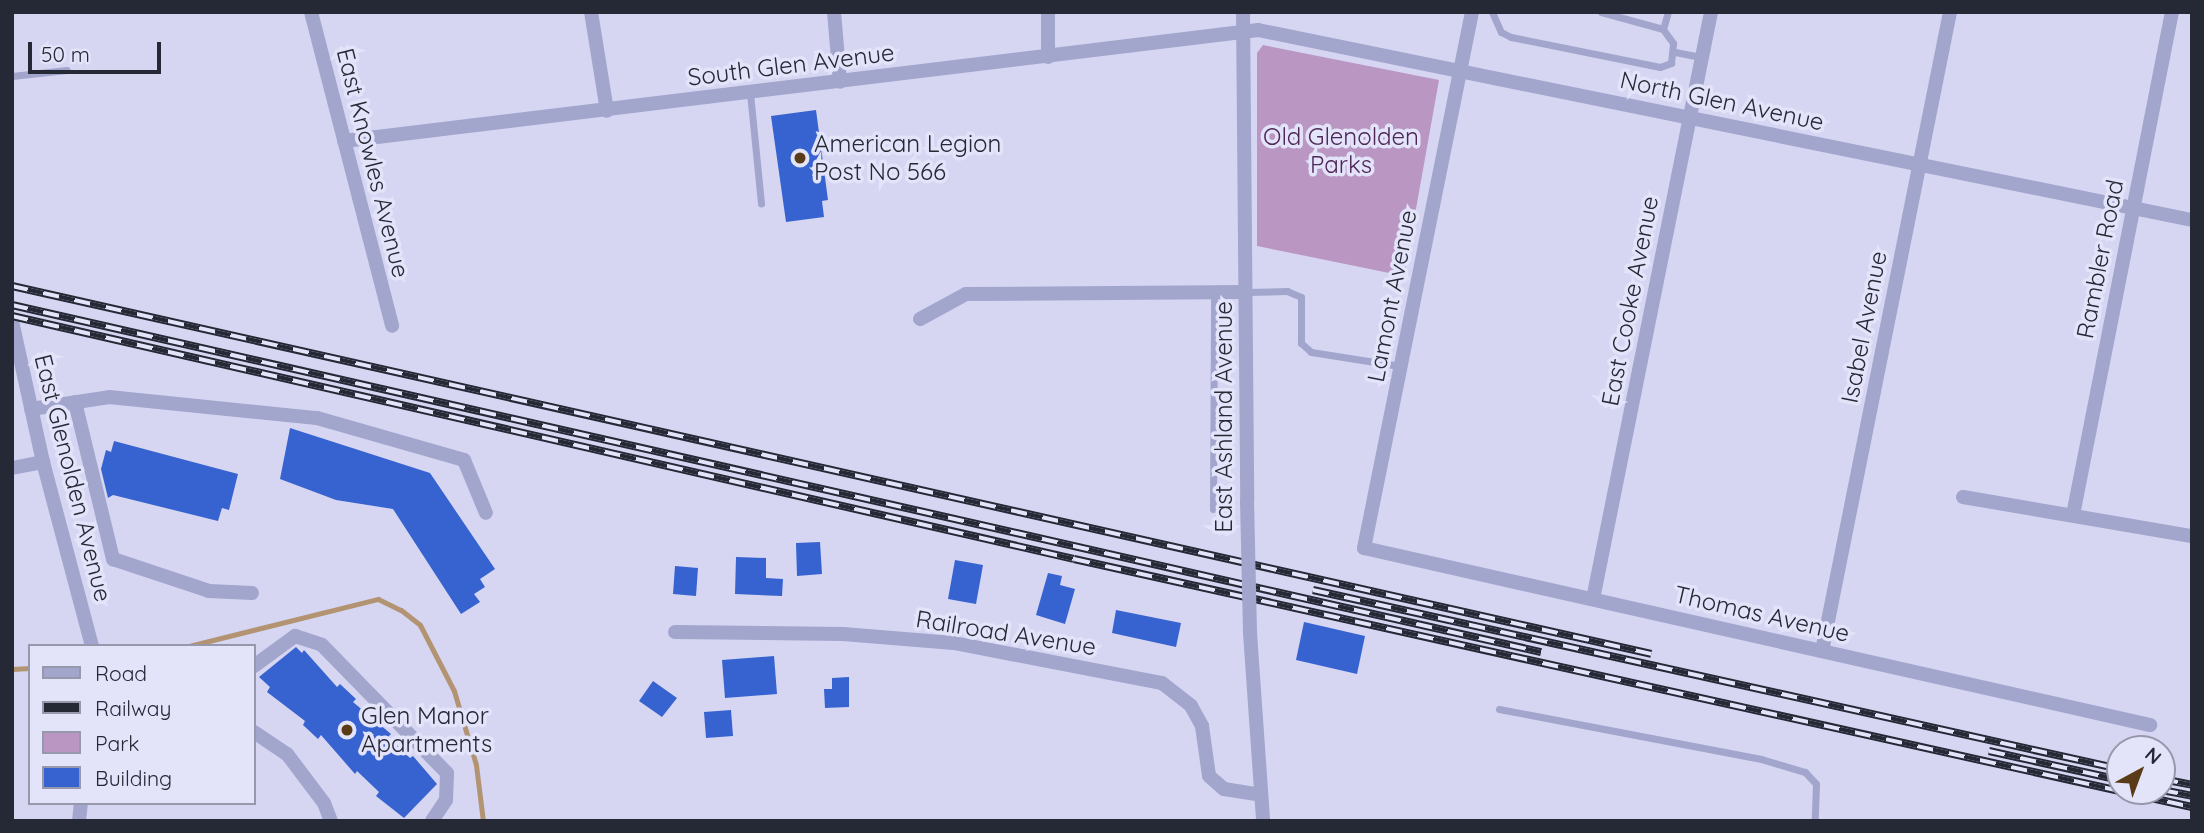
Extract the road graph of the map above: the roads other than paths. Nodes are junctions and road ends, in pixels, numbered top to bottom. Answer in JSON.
{"nodes":[{"id":1,"x":311,"y":12,"type":"edge"},
{"id":2,"x":591,"y":12,"type":"edge"},
{"id":3,"x":834,"y":12,"type":"edge"},
{"id":4,"x":1048,"y":12,"type":"edge"},
{"id":5,"x":1243,"y":12,"type":"edge"},
{"id":6,"x":1472,"y":12,"type":"edge"},
{"id":7,"x":1492,"y":12,"type":"edge"},
{"id":8,"x":1601,"y":12,"type":"edge"},
{"id":9,"x":1668,"y":12,"type":"edge"},
{"id":10,"x":1711,"y":12,"type":"edge"},
{"id":11,"x":1950,"y":12,"type":"edge"},
{"id":12,"x":2172,"y":12,"type":"edge"},
{"id":13,"x":1662,"y":29,"type":"junction"},
{"id":14,"x":1243,"y":31,"type":"junction"},
{"id":15,"x":1675,"y":52,"type":"junction"},
{"id":16,"x":1048,"y":57,"type":"junction"},
{"id":17,"x":1702,"y":57,"type":"junction"},
{"id":18,"x":67,"y":69,"type":"dead end"},
{"id":19,"x":1460,"y":69,"type":"junction"},
{"id":20,"x":12,"y":76,"type":"edge"},
{"id":21,"x":840,"y":82,"type":"junction"},
{"id":22,"x":750,"y":93,"type":"junction"},
{"id":23,"x":607,"y":111,"type":"junction"},
{"id":24,"x":1690,"y":117,"type":"junction"},
{"id":25,"x":344,"y":141,"type":"junction"},
{"id":26,"x":1919,"y":166,"type":"junction"},
{"id":27,"x":761,"y":203,"type":"dead end"},
{"id":28,"x":2132,"y":211,"type":"junction"},
{"id":29,"x":2192,"y":220,"type":"edge"},
{"id":30,"x":1214,"y":292,"type":"junction"},
{"id":31,"x":1246,"y":292,"type":"junction"},
{"id":32,"x":920,"y":319,"type":"dead end"},
{"id":33,"x":12,"y":321,"type":"edge"},
{"id":34,"x":391,"y":326,"type":"dead end"},
{"id":35,"x":16,"y":351,"type":"edge"},
{"id":36,"x":1401,"y":367,"type":"junction"},
{"id":37,"x":75,"y":402,"type":"junction"},
{"id":38,"x":31,"y":409,"type":"junction"},
{"id":39,"x":43,"y":462,"type":"junction"},
{"id":40,"x":12,"y":468,"type":"edge"},
{"id":41,"x":1963,"y":497,"type":"dead end"},
{"id":42,"x":1213,"y":509,"type":"dead end"},
{"id":43,"x":486,"y":513,"type":"dead end"},
{"id":44,"x":2073,"y":515,"type":"junction"},
{"id":45,"x":2192,"y":536,"type":"edge"},
{"id":46,"x":1364,"y":548,"type":"joint"},
{"id":47,"x":252,"y":593,"type":"dead end"},
{"id":48,"x":1593,"y":599,"type":"junction"},
{"id":49,"x":675,"y":632,"type":"dead end"},
{"id":50,"x":91,"y":644,"type":"edge"},
{"id":51,"x":1822,"y":651,"type":"junction"},
{"id":52,"x":256,"y":665,"type":"edge"},
{"id":53,"x":1499,"y":709,"type":"dead end"},
{"id":54,"x":2150,"y":725,"type":"dead end"},
{"id":55,"x":256,"y":733,"type":"edge"},
{"id":56,"x":1260,"y":794,"type":"junction"},
{"id":57,"x":331,"y":821,"type":"edge"},
{"id":58,"x":432,"y":821,"type":"edge"},
{"id":59,"x":1263,"y":821,"type":"edge"},
{"id":60,"x":1815,"y":821,"type":"edge"}],
"edges":[{"from":1,"to":25,"type":"street","name":"East Knowles Avenue"},
{"from":2,"to":23,"type":"street"},
{"from":3,"to":21,"type":"street"},
{"from":4,"to":16,"type":"street"},
{"from":5,"to":14,"type":"street","name":"East Ashland Avenue"},
{"from":6,"to":19,"type":"street","name":"Lamont Avenue"},
{"from":7,"to":15,"type":"lane"},
{"from":8,"to":13,"type":"lane"},
{"from":9,"to":13,"type":"lane"},
{"from":10,"to":17,"type":"street","name":"East Cooke Avenue"},
{"from":11,"to":26,"type":"street","name":"Isabel Avenue"},
{"from":12,"to":28,"type":"street","name":"Rambler Road"},
{"from":13,"to":15,"type":"lane"},
{"from":14,"to":16,"type":"street","name":"South Glen Avenue"},
{"from":14,"to":19,"type":"street","name":"North Glen Avenue"},
{"from":14,"to":31,"type":"street","name":"East Ashland Avenue"},
{"from":15,"to":17,"type":"lane"},
{"from":16,"to":21,"type":"street","name":"South Glen Avenue"},
{"from":17,"to":24,"type":"street","name":"East Cooke Avenue"},
{"from":18,"to":20,"type":"lane"},
{"from":19,"to":24,"type":"street","name":"North Glen Avenue"},
{"from":19,"to":36,"type":"street","name":"Lamont Avenue"},
{"from":21,"to":22,"type":"street","name":"South Glen Avenue"},
{"from":22,"to":23,"type":"street","name":"South Glen Avenue"},
{"from":22,"to":27,"type":"lane"},
{"from":23,"to":25,"type":"street","name":"South Glen Avenue"},
{"from":24,"to":26,"type":"street","name":"North Glen Avenue"},
{"from":24,"to":48,"type":"street","name":"East Cooke Avenue"},
{"from":25,"to":34,"type":"street","name":"East Knowles Avenue"},
{"from":26,"to":28,"type":"street","name":"North Glen Avenue"},
{"from":26,"to":51,"type":"street","name":"Isabel Avenue"},
{"from":28,"to":29,"type":"street","name":"North Glen Avenue"},
{"from":28,"to":44,"type":"street","name":"Rambler Road"},
{"from":30,"to":31,"type":"street"},
{"from":30,"to":32,"type":"street"},
{"from":30,"to":42,"type":"lane"},
{"from":31,"to":36,"type":"lane"},
{"from":31,"to":56,"type":"street","name":"East Ashland Avenue","bridge":true},
{"from":33,"to":35,"type":"street","name":"East Glenolden Avenue"},
{"from":35,"to":38,"type":"street","name":"East Glenolden Avenue"},
{"from":36,"to":46,"type":"street","name":"Lamont Avenue"},
{"from":37,"to":38,"type":"street"},
{"from":37,"to":43,"type":"street"},
{"from":37,"to":47,"type":"street"},
{"from":38,"to":39,"type":"street","name":"East Glenolden Avenue"},
{"from":39,"to":40,"type":"street"},
{"from":39,"to":50,"type":"street","name":"East Glenolden Avenue"},
{"from":41,"to":44,"type":"street"},
{"from":44,"to":45,"type":"street"},
{"from":46,"to":48,"type":"street","name":"Thomas Avenue"},
{"from":48,"to":51,"type":"street","name":"Thomas Avenue"},
{"from":49,"to":56,"type":"street","name":"Railroad Avenue"},
{"from":51,"to":54,"type":"street","name":"Thomas Avenue"},
{"from":52,"to":58,"type":"street"},
{"from":53,"to":60,"type":"lane"},
{"from":55,"to":57,"type":"street"},
{"from":56,"to":59,"type":"street","name":"East Ashland Avenue"}]}
